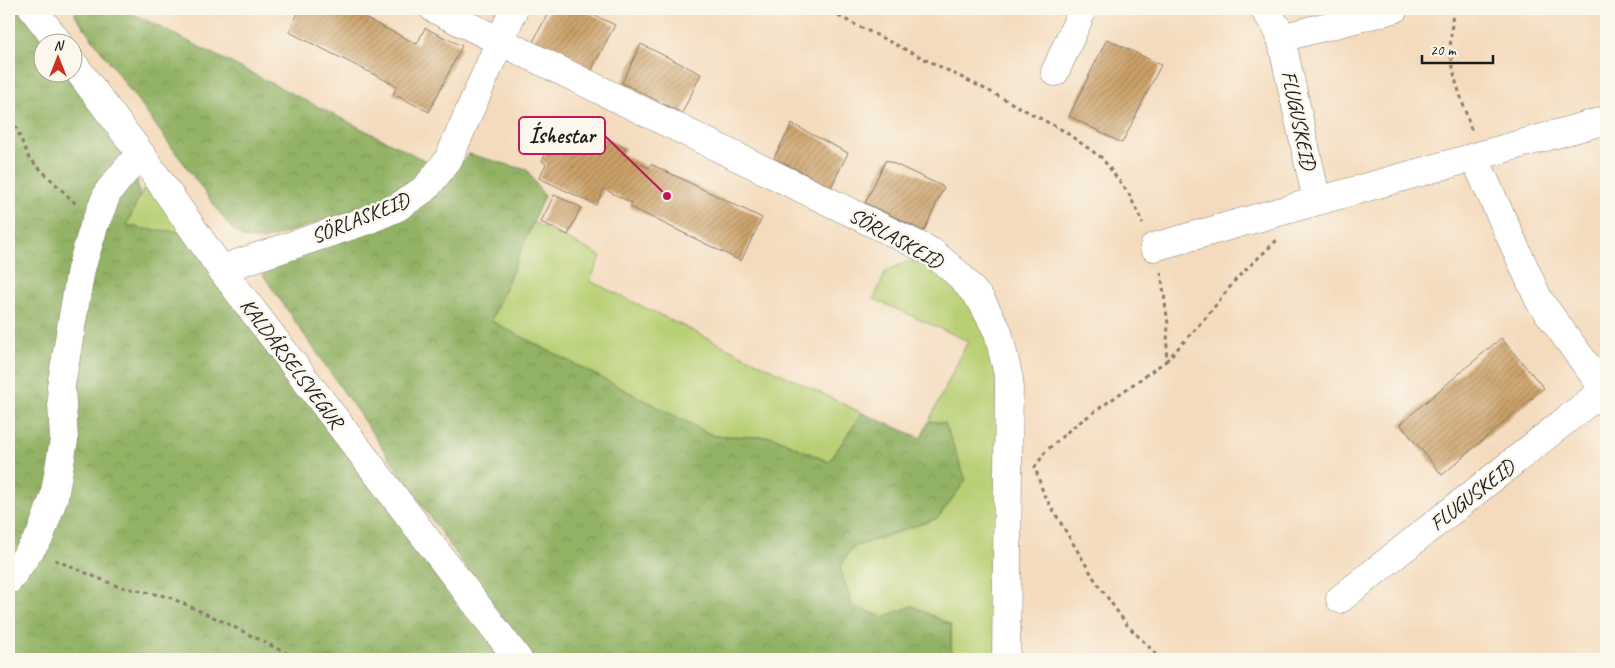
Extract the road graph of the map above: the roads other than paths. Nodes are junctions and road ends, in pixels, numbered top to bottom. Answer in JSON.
{"nodes":[{"id":1,"x":34,"y":9,"type":"edge"},
{"id":2,"x":434,"y":9,"type":"edge"},
{"id":3,"x":514,"y":9,"type":"edge"},
{"id":4,"x":1083,"y":9,"type":"edge"},
{"id":5,"x":1264,"y":9,"type":"edge"},
{"id":6,"x":1394,"y":9,"type":"edge"},
{"id":7,"x":51,"y":32,"type":"edge"},
{"id":8,"x":1281,"y":38,"type":"junction"},
{"id":9,"x":500,"y":41,"type":"junction"},
{"id":10,"x":1055,"y":72,"type":"dead end"},
{"id":11,"x":82,"y":75,"type":"edge"},
{"id":12,"x":1606,"y":120,"type":"edge"},
{"id":13,"x":140,"y":153,"type":"junction"},
{"id":14,"x":1474,"y":157,"type":"junction"},
{"id":15,"x":1317,"y":201,"type":"junction"},
{"id":16,"x":1154,"y":247,"type":"road end"},
{"id":17,"x":221,"y":269,"type":"junction"},
{"id":18,"x":1605,"y":391,"type":"edge"},
{"id":19,"x":9,"y":580,"type":"edge"},
{"id":20,"x":1340,"y":599,"type":"dead end"},
{"id":21,"x":518,"y":659,"type":"edge"},
{"id":22,"x":1006,"y":659,"type":"edge"}],
"edges":[{"from":1,"to":7,"type":"street"},
{"from":2,"to":9,"type":"street","name":"SÖRLASKEIÐ"},
{"from":3,"to":9,"type":"street"},
{"from":4,"to":10,"type":"street"},
{"from":5,"to":8,"type":"street","name":"FLUGUSKEIÐ"},
{"from":6,"to":8,"type":"street"},
{"from":8,"to":15,"type":"street","name":"FLUGUSKEIÐ"},
{"from":9,"to":17,"type":"street","name":"SÖRLASKEIÐ"},
{"from":9,"to":22,"type":"street","name":"SÖRLASKEIÐ"},
{"from":11,"to":13,"type":"street","name":"KALDÁRSELSVEGUR"},
{"from":12,"to":14,"type":"street","name":"FLUGUSKEIÐ"},
{"from":13,"to":17,"type":"street","name":"KALDÁRSELSVEGUR"},
{"from":13,"to":19,"type":"street"},
{"from":14,"to":15,"type":"street","name":"FLUGUSKEIÐ"},
{"from":14,"to":18,"type":"street","name":"FLUGUSKEIÐ"},
{"from":15,"to":16,"type":"street","name":"FLUGUSKEIÐ"},
{"from":17,"to":21,"type":"street","name":"KALDÁRSELSVEGUR"},
{"from":18,"to":20,"type":"street","name":"FLUGUSKEIÐ"}]}
